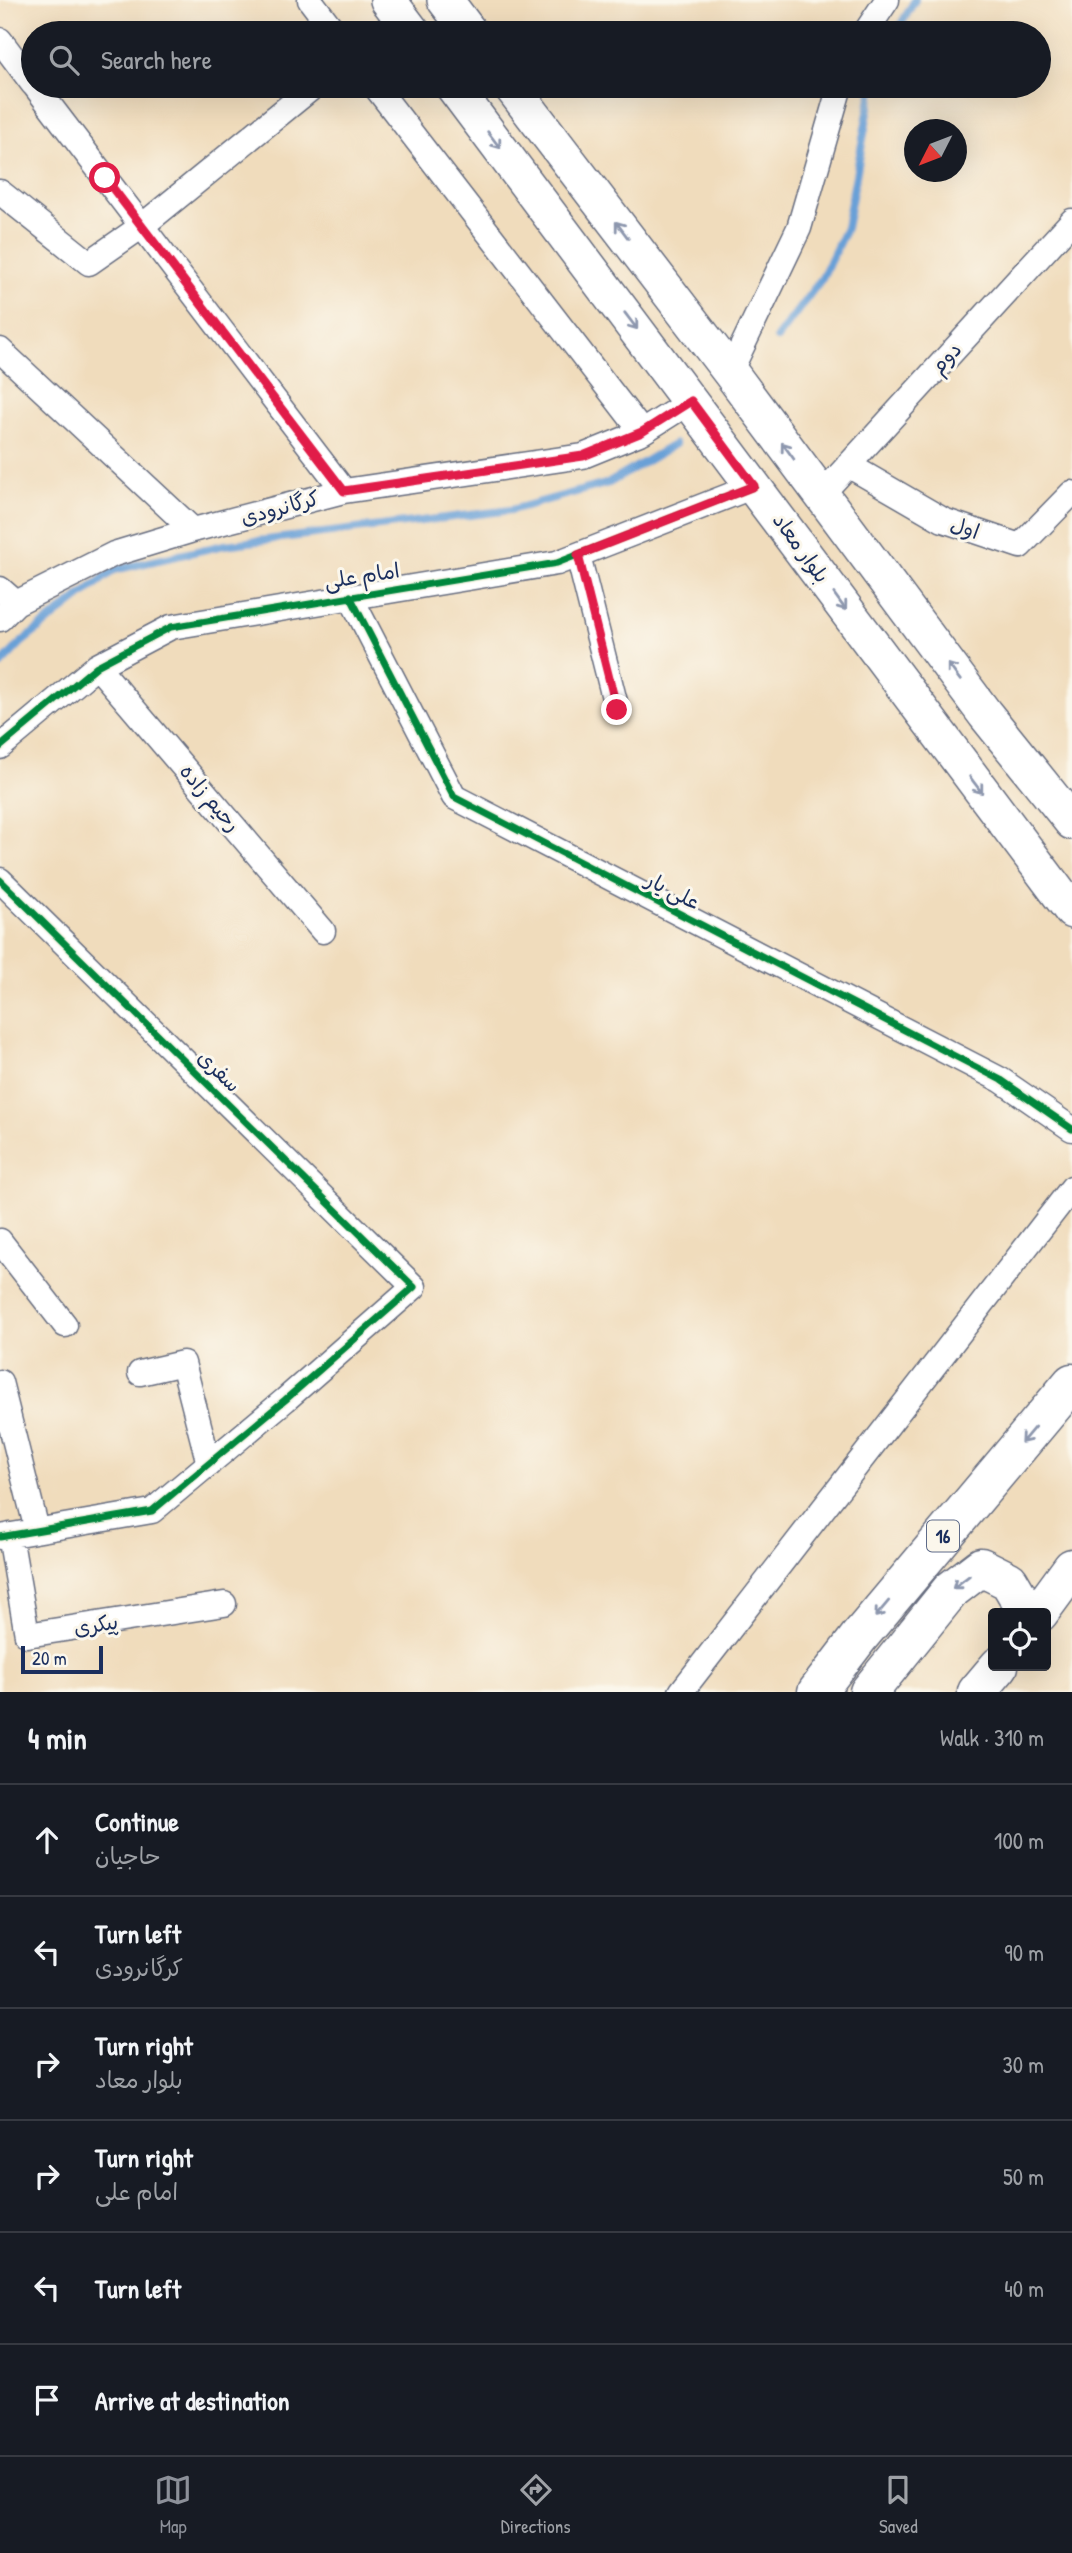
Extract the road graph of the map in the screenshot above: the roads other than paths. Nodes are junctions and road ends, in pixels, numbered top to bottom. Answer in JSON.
{"nodes":[{"id":1,"x":310,"y":0,"type":"edge"},
{"id":2,"x":445,"y":0,"type":"edge"},
{"id":3,"x":887,"y":0,"type":"edge"},
{"id":4,"x":326,"y":21,"type":"edge"},
{"id":5,"x":461,"y":21,"type":"edge"},
{"id":6,"x":873,"y":21,"type":"edge"},
{"id":7,"x":0,"y":40,"type":"edge"},
{"id":8,"x":21,"y":68,"type":"edge"},
{"id":9,"x":44,"y":98,"type":"edge"},
{"id":10,"x":299,"y":98,"type":"edge"},
{"id":11,"x":385,"y":98,"type":"edge"},
{"id":12,"x":462,"y":98,"type":"edge"},
{"id":13,"x":520,"y":98,"type":"edge"},
{"id":14,"x":837,"y":98,"type":"edge"},
{"id":15,"x":556,"y":144,"type":"junction"},
{"id":16,"x":519,"y":172,"type":"junction"},
{"id":17,"x":0,"y":192,"type":"edge"},
{"id":18,"x":1072,"y":221,"type":"edge"},
{"id":19,"x":142,"y":226,"type":"junction"},
{"id":20,"x":0,"y":350,"type":"edge"},
{"id":21,"x":730,"y":372,"type":"junction"},
{"id":22,"x":691,"y":401,"type":"junction"},
{"id":23,"x":642,"y":432,"type":"junction"},
{"id":24,"x":848,"y":465,"type":"junction"},
{"id":25,"x":754,"y":486,"type":"junction"},
{"id":26,"x":344,"y":491,"type":"junction"},
{"id":27,"x":1072,"y":493,"type":"edge"},
{"id":28,"x":821,"y":495,"type":"junction"},
{"id":29,"x":193,"y":530,"type":"junction"},
{"id":30,"x":578,"y":555,"type":"junction"},
{"id":31,"x":350,"y":596,"type":"junction"},
{"id":32,"x":5,"y":604,"type":"edge"},
{"id":33,"x":97,"y":666,"type":"junction"},
{"id":34,"x":617,"y":710,"type":"dead end"},
{"id":35,"x":985,"y":714,"type":"junction"},
{"id":36,"x":945,"y":744,"type":"junction"},
{"id":37,"x":0,"y":747,"type":"edge"},
{"id":38,"x":1072,"y":822,"type":"edge"},
{"id":39,"x":0,"y":880,"type":"edge"},
{"id":40,"x":1072,"y":911,"type":"edge"},
{"id":41,"x":323,"y":931,"type":"dead end"},
{"id":42,"x":1072,"y":1129,"type":"edge"},
{"id":43,"x":1072,"y":1188,"type":"edge"},
{"id":44,"x":0,"y":1241,"type":"edge"},
{"id":45,"x":65,"y":1325,"type":"dead end"},
{"id":46,"x":140,"y":1373,"type":"dead end"},
{"id":47,"x":0,"y":1382,"type":"edge"},
{"id":48,"x":1072,"y":1382,"type":"edge"},
{"id":49,"x":209,"y":1464,"type":"junction"},
{"id":50,"x":37,"y":1531,"type":"junction"},
{"id":51,"x":5,"y":1536,"type":"edge"},
{"id":52,"x":1072,"y":1568,"type":"edge"},
{"id":53,"x":224,"y":1604,"type":"dead end"},
{"id":54,"x":1022,"y":1608,"type":"edge"},
{"id":55,"x":1043,"y":1608,"type":"edge"},
{"id":56,"x":995,"y":1671,"type":"edge"},
{"id":57,"x":681,"y":1692,"type":"edge"},
{"id":58,"x":817,"y":1692,"type":"edge"},
{"id":59,"x":869,"y":1692,"type":"edge"},
{"id":60,"x":977,"y":1692,"type":"edge"}],
"edges":[{"from":1,"to":4,"type":"street"},
{"from":2,"to":5,"type":"main road"},
{"from":3,"to":6,"type":"street"},
{"from":7,"to":8,"type":"street"},
{"from":9,"to":19,"type":"street"},
{"from":10,"to":19,"type":"street"},
{"from":11,"to":23,"type":"street"},
{"from":12,"to":16,"type":"main road","name":"بلوار معاد","one_way":true},
{"from":13,"to":15,"type":"main road"},
{"from":14,"to":21,"type":"street"},
{"from":15,"to":16,"type":"main road"},
{"from":21,"to":15,"type":"main road","one_way":true},
{"from":16,"to":22,"type":"main road","name":"بلوار معاد","one_way":true},
{"from":17,"to":19,"type":"street"},
{"from":18,"to":24,"type":"street","name":"دوم"},
{"from":19,"to":26,"type":"street"},
{"from":20,"to":29,"type":"street"},
{"from":28,"to":21,"type":"main road","one_way":true},
{"from":22,"to":23,"type":"street","name":"کرگانرودی"},
{"from":22,"to":25,"type":"main road","name":"بلوار معاد"},
{"from":23,"to":26,"type":"street","name":"کرگانرودی"},
{"from":24,"to":27,"type":"street","name":"اول"},
{"from":24,"to":28,"type":"street","name":"دوم"},
{"from":25,"to":30,"type":"street","name":"امام علی"},
{"from":25,"to":36,"type":"main road","name":"بلوار معاد","one_way":true},
{"from":26,"to":29,"type":"street","name":"کرگانرودی"},
{"from":35,"to":28,"type":"main road","one_way":true},
{"from":29,"to":32,"type":"street","name":"کرگانرودی"},
{"from":30,"to":31,"type":"street","name":"امام علی"},
{"from":30,"to":34,"type":"street"},
{"from":31,"to":33,"type":"street","name":"امام علی"},
{"from":31,"to":42,"type":"street","name":"علی یار"},
{"from":33,"to":37,"type":"street","name":"امام علی"},
{"from":33,"to":41,"type":"street","name":"رحیم زاده"},
{"from":35,"to":36,"type":"main road"},
{"from":35,"to":38,"type":"main road"},
{"from":36,"to":40,"type":"main road","name":"بلوار معاد","one_way":true},
{"from":39,"to":49,"type":"street","name":"سفری"},
{"from":43,"to":57,"type":"street"},
{"from":44,"to":45,"type":"street"},
{"from":46,"to":49,"type":"street"},
{"from":47,"to":50,"type":"street"},
{"from":48,"to":58,"type":"highway","number":"16","one_way":true},
{"from":49,"to":50,"type":"street"},
{"from":50,"to":51,"type":"street"},
{"from":51,"to":53,"type":"street","name":"پیکری"},
{"from":52,"to":55,"type":"highway"},
{"from":54,"to":59,"type":"highway","one_way":true},
{"from":56,"to":60,"type":"highway"}]}
